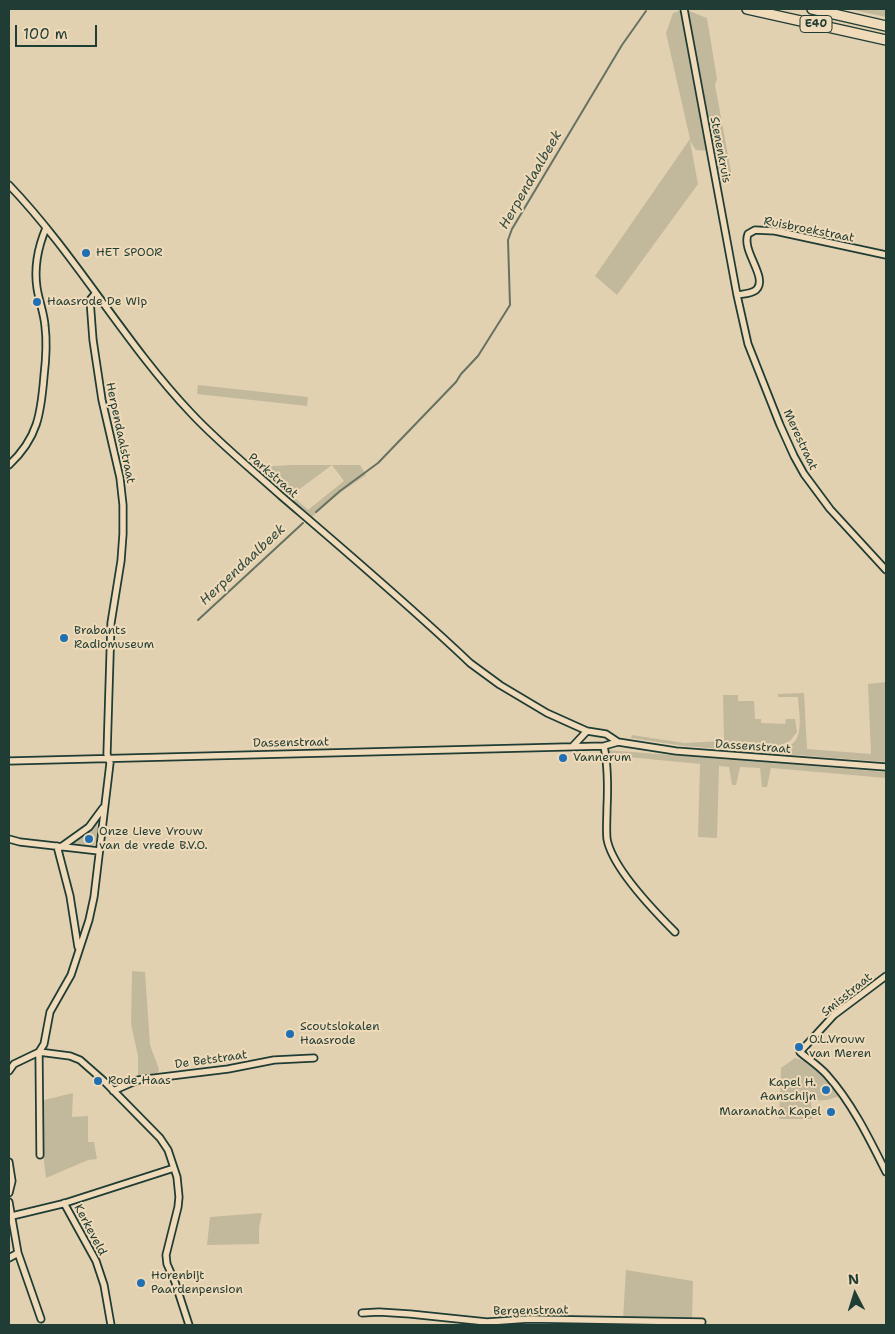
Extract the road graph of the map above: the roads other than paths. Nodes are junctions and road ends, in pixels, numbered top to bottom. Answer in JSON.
{"nodes":[{"id":1,"x":684,"y":9,"type":"edge"},
{"id":2,"x":746,"y":9,"type":"edge"},
{"id":3,"x":812,"y":9,"type":"edge"},
{"id":4,"x":886,"y":26,"type":"edge"},
{"id":5,"x":886,"y":40,"type":"edge"},
{"id":6,"x":9,"y":185,"type":"edge"},
{"id":7,"x":46,"y":228,"type":"junction"},
{"id":8,"x":886,"y":255,"type":"edge"},
{"id":9,"x":95,"y":294,"type":"junction"},
{"id":10,"x":736,"y":295,"type":"junction"},
{"id":11,"x":9,"y":465,"type":"edge"},
{"id":12,"x":886,"y":570,"type":"edge"},
{"id":13,"x":576,"y":726,"type":"junction"},
{"id":14,"x":588,"y":731,"type":"junction"},
{"id":15,"x":582,"y":736,"type":"junction"},
{"id":16,"x":609,"y":736,"type":"junction"},
{"id":17,"x":618,"y":742,"type":"junction"},
{"id":18,"x":586,"y":745,"type":"junction"},
{"id":19,"x":573,"y":746,"type":"junction"},
{"id":20,"x":605,"y":746,"type":"junction"},
{"id":21,"x":108,"y":758,"type":"junction"},
{"id":22,"x":9,"y":761,"type":"edge"},
{"id":23,"x":886,"y":767,"type":"edge"},
{"id":24,"x":104,"y":807,"type":"junction"},
{"id":25,"x":9,"y":839,"type":"edge"},
{"id":26,"x":59,"y":846,"type":"junction"},
{"id":27,"x":99,"y":851,"type":"junction"},
{"id":28,"x":675,"y":932,"type":"dead end"},
{"id":29,"x":79,"y":949,"type":"junction"},
{"id":30,"x":886,"y":976,"type":"edge"},
{"id":31,"x":40,"y":1052,"type":"junction"},
{"id":32,"x":314,"y":1058,"type":"dead end"},
{"id":33,"x":9,"y":1071,"type":"edge"},
{"id":34,"x":113,"y":1091,"type":"junction"},
{"id":35,"x":40,"y":1155,"type":"dead end"},
{"id":36,"x":9,"y":1162,"type":"edge"},
{"id":37,"x":174,"y":1168,"type":"junction"},
{"id":38,"x":886,"y":1172,"type":"edge"},
{"id":39,"x":9,"y":1193,"type":"edge"},
{"id":40,"x":9,"y":1202,"type":"edge"},
{"id":41,"x":64,"y":1203,"type":"junction"},
{"id":42,"x":12,"y":1216,"type":"junction"},
{"id":43,"x":18,"y":1254,"type":"junction"},
{"id":44,"x":9,"y":1258,"type":"edge"},
{"id":45,"x":362,"y":1313,"type":"dead end"},
{"id":46,"x":41,"y":1319,"type":"dead end"},
{"id":47,"x":702,"y":1322,"type":"dead end"},
{"id":48,"x":111,"y":1325,"type":"edge"},
{"id":49,"x":190,"y":1325,"type":"edge"}],
"edges":[{"from":1,"to":10,"type":"street","name":"Stenenkruis"},
{"from":2,"to":5,"type":"highway","number":"E40"},
{"from":3,"to":4,"type":"highway","number":"E40"},
{"from":6,"to":7,"type":"street","name":"Parkstraat"},
{"from":7,"to":9,"type":"street","name":"Parkstraat"},
{"from":7,"to":11,"type":"street"},
{"from":8,"to":10,"type":"street","name":"Ruisbroekstraat"},
{"from":9,"to":13,"type":"street","name":"Parkstraat"},
{"from":9,"to":21,"type":"street","name":"Herpendaalstraat"},
{"from":10,"to":12,"type":"street","name":"Merestraat"},
{"from":13,"to":14,"type":"street","name":"Parkstraat"},
{"from":13,"to":15,"type":"street"},
{"from":14,"to":15,"type":"street"},
{"from":14,"to":16,"type":"street","name":"Parkstraat"},
{"from":15,"to":18,"type":"street"},
{"from":15,"to":19,"type":"street"},
{"from":16,"to":17,"type":"street","name":"Dassenstraat"},
{"from":16,"to":20,"type":"street"},
{"from":17,"to":20,"type":"street","name":"Dassenstraat"},
{"from":17,"to":23,"type":"street","name":"Dassenstraat"},
{"from":18,"to":19,"type":"street","name":"Dassenstraat"},
{"from":18,"to":20,"type":"street","name":"Dassenstraat"},
{"from":19,"to":21,"type":"street","name":"Dassenstraat"},
{"from":20,"to":28,"type":"street"},
{"from":21,"to":22,"type":"street","name":"Dassenstraat"},
{"from":21,"to":24,"type":"street","name":"Herpendaalstraat"},
{"from":24,"to":26,"type":"street"},
{"from":24,"to":27,"type":"street","name":"Herpendaalstraat"},
{"from":25,"to":26,"type":"street"},
{"from":26,"to":27,"type":"street"},
{"from":26,"to":29,"type":"street"},
{"from":27,"to":29,"type":"street","name":"Herpendaalstraat"},
{"from":29,"to":31,"type":"street","name":"Herpendaalstraat"},
{"from":30,"to":38,"type":"street","name":"Smisstraat"},
{"from":31,"to":33,"type":"street"},
{"from":31,"to":34,"type":"street"},
{"from":31,"to":35,"type":"street","name":"Herpendaalstraat"},
{"from":32,"to":34,"type":"street","name":"De Betstraat"},
{"from":34,"to":37,"type":"street"},
{"from":36,"to":39,"type":"street"},
{"from":37,"to":41,"type":"street","name":"Kerkeveld"},
{"from":37,"to":49,"type":"street"},
{"from":40,"to":42,"type":"street"},
{"from":41,"to":42,"type":"street","name":"Kerkeveld"},
{"from":41,"to":48,"type":"street","name":"Kerkeveld"},
{"from":42,"to":43,"type":"street"},
{"from":43,"to":44,"type":"street"},
{"from":43,"to":46,"type":"street"},
{"from":45,"to":47,"type":"street","name":"Bergenstraat"}]}
